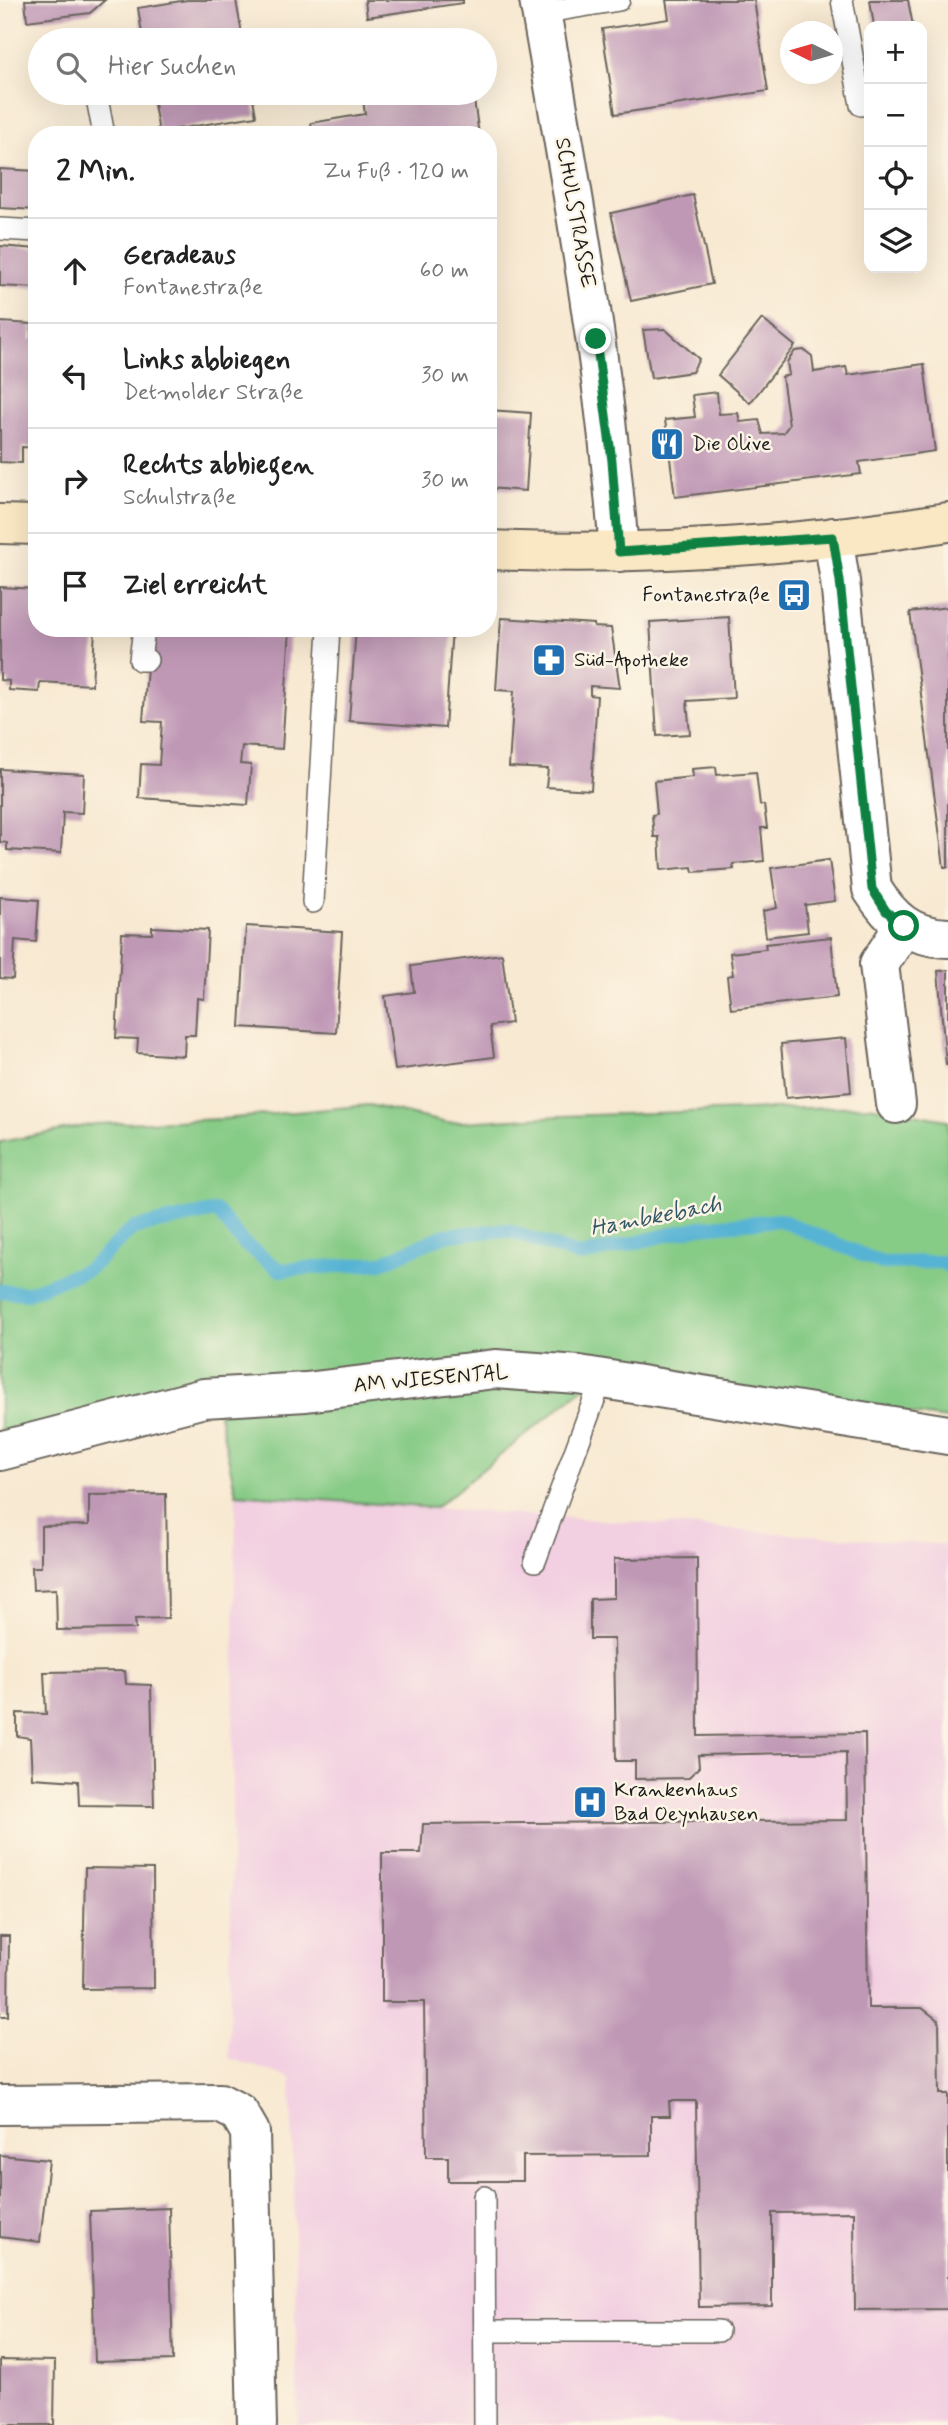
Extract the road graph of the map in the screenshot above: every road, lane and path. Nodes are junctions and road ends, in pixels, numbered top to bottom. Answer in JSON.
{"nodes":[{"id":1,"x":619,"y":0,"type":"edge"},
{"id":2,"x":842,"y":0,"type":"edge"},
{"id":3,"x":540,"y":6,"type":"edge"},
{"id":4,"x":98,"y":105,"type":"edge"},
{"id":5,"x":861,"y":105,"type":"dead end"},
{"id":6,"x":102,"y":126,"type":"edge"},
{"id":7,"x":0,"y":229,"type":"edge"},
{"id":8,"x":28,"y":231,"type":"edge"},
{"id":9,"x":948,"y":522,"type":"edge"},
{"id":10,"x":0,"y":524,"type":"edge"},
{"id":11,"x":28,"y":525,"type":"edge"},
{"id":12,"x":833,"y":537,"type":"junction"},
{"id":13,"x":497,"y":550,"type":"edge"},
{"id":14,"x":619,"y":552,"type":"junction"},
{"id":15,"x":143,"y":637,"type":"edge"},
{"id":16,"x":328,"y":637,"type":"edge"},
{"id":17,"x":147,"y":660,"type":"dead end"},
{"id":18,"x":313,"y":902,"type":"dead end"},
{"id":19,"x":904,"y":926,"type":"junction"},
{"id":20,"x":948,"y":938,"type":"edge"},
{"id":21,"x":896,"y":1104,"type":"dead end"},
{"id":22,"x":602,"y":1378,"type":"junction"},
{"id":23,"x":948,"y":1435,"type":"edge"},
{"id":24,"x":0,"y":1451,"type":"edge"},
{"id":25,"x":535,"y":1561,"type":"dead end"},
{"id":26,"x":0,"y":2105,"type":"edge"},
{"id":27,"x":484,"y":2197,"type":"dead end"},
{"id":28,"x":485,"y":2331,"type":"junction"},
{"id":29,"x":718,"y":2331,"type":"dead end"},
{"id":30,"x":257,"y":2425,"type":"edge"},
{"id":31,"x":485,"y":2425,"type":"edge"}],
"edges":[{"from":1,"to":3,"type":"lane"},
{"from":2,"to":5,"type":"lane"},
{"from":3,"to":14,"type":"street","name":"SCHULSTRASSE"},
{"from":4,"to":6,"type":"lane"},
{"from":7,"to":8,"type":"lane"},
{"from":9,"to":12,"type":"main road"},
{"from":10,"to":11,"type":"main road"},
{"from":12,"to":14,"type":"main road"},
{"from":12,"to":19,"type":"street"},
{"from":13,"to":14,"type":"main road"},
{"from":15,"to":17,"type":"lane"},
{"from":16,"to":18,"type":"lane"},
{"from":19,"to":20,"type":"street"},
{"from":19,"to":21,"type":"street"},
{"from":22,"to":23,"type":"street","name":"AM WIESENTAL"},
{"from":22,"to":24,"type":"street","name":"AM WIESENTAL"},
{"from":22,"to":25,"type":"lane"},
{"from":26,"to":30,"type":"street"},
{"from":27,"to":28,"type":"lane"},
{"from":28,"to":29,"type":"lane"},
{"from":28,"to":31,"type":"lane"}]}
